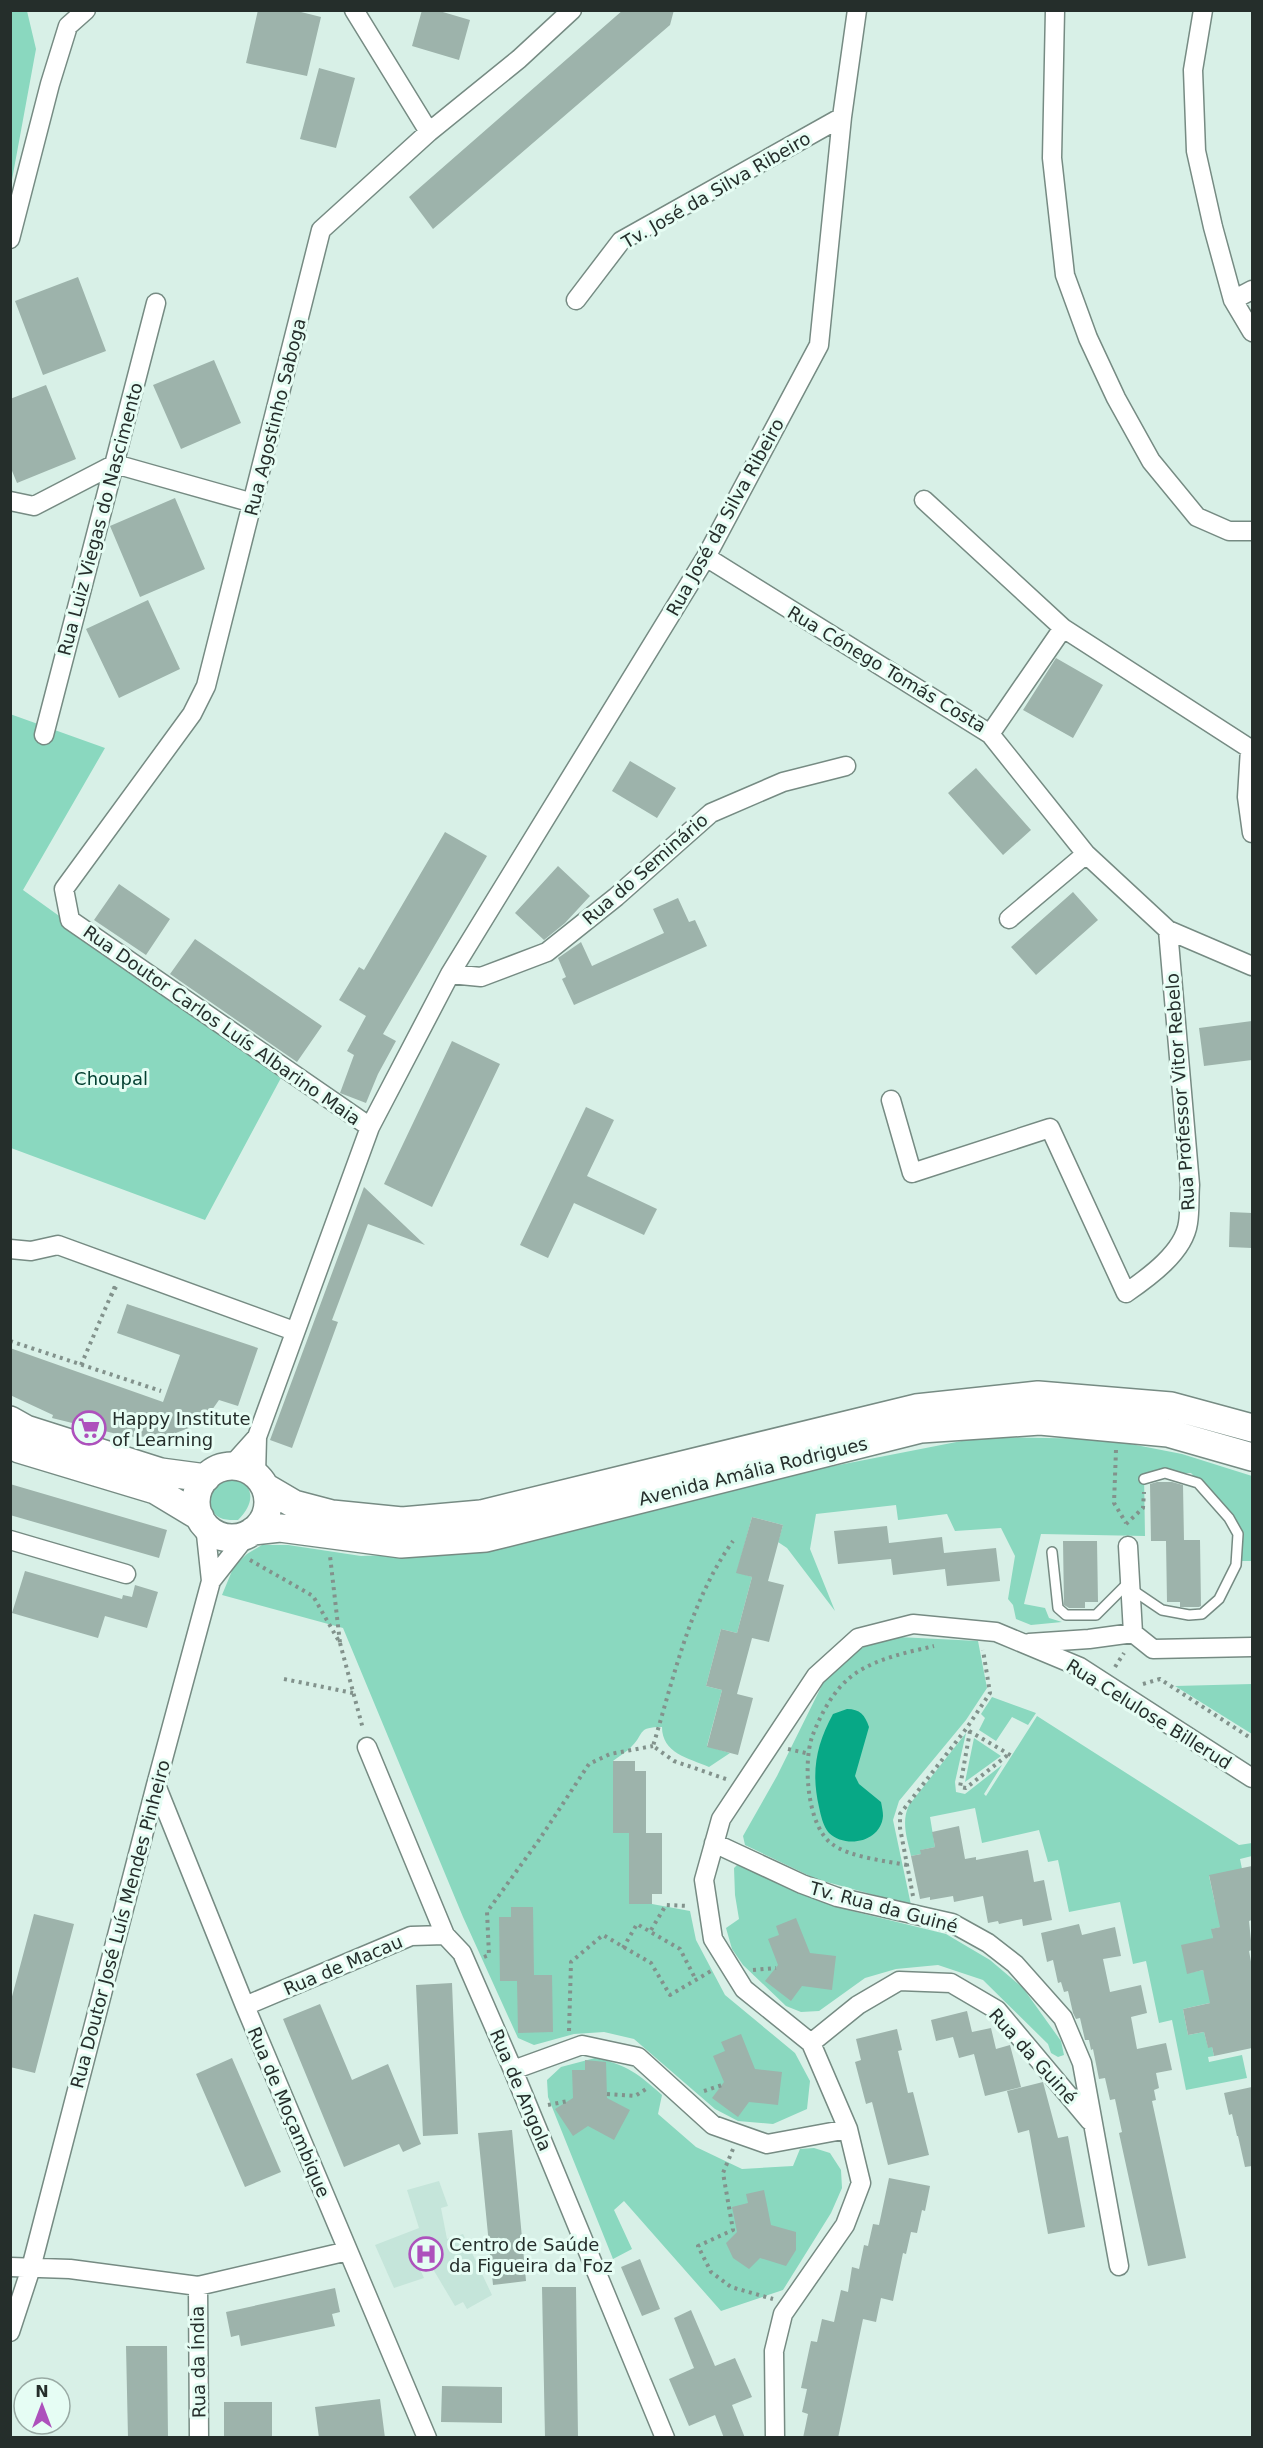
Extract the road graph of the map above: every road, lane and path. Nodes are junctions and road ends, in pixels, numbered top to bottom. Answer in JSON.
{"nodes":[{"id":1,"x":86,"y":10,"type":"edge"},
{"id":2,"x":354,"y":10,"type":"edge"},
{"id":3,"x":572,"y":10,"type":"edge"},
{"id":4,"x":1055,"y":10,"type":"edge"},
{"id":5,"x":1203,"y":10,"type":"edge"},
{"id":6,"x":850,"y":13,"type":"edge"},
{"id":7,"x":63,"y":18,"type":"edge"},
{"id":8,"x":842,"y":117,"type":"junction"},
{"id":9,"x":429,"y":132,"type":"junction"},
{"id":10,"x":10,"y":239,"type":"edge"},
{"id":11,"x":1252,"y":290,"type":"edge"},
{"id":12,"x":576,"y":300,"type":"dead end"},
{"id":13,"x":1233,"y":300,"type":"junction"},
{"id":14,"x":156,"y":303,"type":"dead end"},
{"id":15,"x":1252,"y":332,"type":"edge"},
{"id":16,"x":115,"y":464,"type":"junction"},
{"id":17,"x":924,"y":500,"type":"dead end"},
{"id":18,"x":10,"y":501,"type":"edge"},
{"id":19,"x":253,"y":503,"type":"junction"},
{"id":20,"x":1252,"y":531,"type":"edge"},
{"id":21,"x":706,"y":557,"type":"junction"},
{"id":22,"x":1063,"y":628,"type":"junction"},
{"id":23,"x":990,"y":734,"type":"junction"},
{"id":24,"x":44,"y":735,"type":"dead end"},
{"id":25,"x":1251,"y":750,"type":"edge"},
{"id":26,"x":846,"y":766,"type":"dead end"},
{"id":27,"x":1252,"y":833,"type":"edge"},
{"id":28,"x":1086,"y":854,"type":"junction"},
{"id":29,"x":64,"y":889,"type":"joint"},
{"id":30,"x":1009,"y":919,"type":"dead end"},
{"id":31,"x":1168,"y":930,"type":"junction"},
{"id":32,"x":1252,"y":966,"type":"edge"},
{"id":33,"x":450,"y":974,"type":"junction"},
{"id":34,"x":891,"y":1100,"type":"dead end"},
{"id":35,"x":370,"y":1127,"type":"junction"},
{"id":36,"x":10,"y":1250,"type":"edge"},
{"id":37,"x":126,"y":1270,"type":"junction"},
{"id":38,"x":294,"y":1331,"type":"junction"},
{"id":39,"x":10,"y":1341,"type":"edge"},
{"id":40,"x":81,"y":1365,"type":"junction"},
{"id":41,"x":161,"y":1391,"type":"dead end"},
{"id":42,"x":10,"y":1420,"type":"edge"},
{"id":43,"x":1118,"y":1428,"type":"junction"},
{"id":44,"x":1252,"y":1428,"type":"edge"},
{"id":45,"x":257,"y":1437,"type":"junction"},
{"id":46,"x":10,"y":1444,"type":"edge"},
{"id":47,"x":1252,"y":1457,"type":"edge"},
{"id":48,"x":231,"y":1466,"type":"junction"},
{"id":49,"x":206,"y":1478,"type":"junction"},
{"id":50,"x":1144,"y":1479,"type":"joint"},
{"id":51,"x":261,"y":1481,"type":"junction"},
{"id":52,"x":203,"y":1521,"type":"junction"},
{"id":53,"x":1126,"y":1523,"type":"junction"},
{"id":54,"x":331,"y":1534,"type":"junction"},
{"id":55,"x":248,"y":1536,"type":"junction"},
{"id":56,"x":1127,"y":1539,"type":"joint"},
{"id":57,"x":10,"y":1540,"type":"edge"},
{"id":58,"x":733,"y":1541,"type":"dead end"},
{"id":59,"x":1052,"y":1552,"type":"dead end"},
{"id":60,"x":126,"y":1574,"type":"dead end"},
{"id":61,"x":211,"y":1581,"type":"junction"},
{"id":62,"x":1130,"y":1585,"type":"junction"},
{"id":63,"x":1131,"y":1640,"type":"junction"},
{"id":64,"x":340,"y":1643,"type":"junction"},
{"id":65,"x":982,"y":1643,"type":"dead end"},
{"id":66,"x":1027,"y":1643,"type":"junction"},
{"id":67,"x":944,"y":1645,"type":"dead end"},
{"id":68,"x":1252,"y":1647,"type":"edge"},
{"id":69,"x":1124,"y":1674,"type":"dead end"},
{"id":70,"x":284,"y":1679,"type":"dead end"},
{"id":71,"x":1134,"y":1680,"type":"dead end"},
{"id":72,"x":353,"y":1693,"type":"junction"},
{"id":73,"x":968,"y":1730,"type":"junction"},
{"id":74,"x":1252,"y":1739,"type":"edge"},
{"id":75,"x":653,"y":1746,"type":"junction"},
{"id":76,"x":368,"y":1747,"type":"joint"},
{"id":77,"x":784,"y":1748,"type":"dead end"},
{"id":78,"x":810,"y":1754,"type":"junction"},
{"id":79,"x":1252,"y":1778,"type":"edge"},
{"id":80,"x":156,"y":1785,"type":"junction"},
{"id":81,"x":744,"y":1785,"type":"junction"},
{"id":82,"x":714,"y":1843,"type":"junction"},
{"id":83,"x":907,"y":1865,"type":"junction"},
{"id":84,"x":708,"y":1907,"type":"junction"},
{"id":85,"x":916,"y":1915,"type":"junction"},
{"id":86,"x":651,"y":1930,"type":"junction"},
{"id":87,"x":445,"y":1935,"type":"junction"},
{"id":88,"x":623,"y":1948,"type":"junction"},
{"id":89,"x":489,"y":1955,"type":"dead end"},
{"id":90,"x":726,"y":1961,"type":"junction"},
{"id":91,"x":696,"y":1980,"type":"junction"},
{"id":92,"x":245,"y":2006,"type":"junction"},
{"id":93,"x":811,"y":2043,"type":"junction"},
{"id":94,"x":568,"y":2050,"type":"junction"},
{"id":95,"x":513,"y":2070,"type":"junction"},
{"id":96,"x":661,"y":2078,"type":"junction"},
{"id":97,"x":607,"y":2094,"type":"dead end"},
{"id":98,"x":1092,"y":2123,"type":"junction"},
{"id":99,"x":848,"y":2129,"type":"junction"},
{"id":100,"x":728,"y":2163,"type":"dead end"},
{"id":101,"x":348,"y":2251,"type":"junction"},
{"id":102,"x":1119,"y":2266,"type":"dead end"},
{"id":103,"x":10,"y":2267,"type":"edge"},
{"id":104,"x":31,"y":2268,"type":"junction"},
{"id":105,"x":198,"y":2286,"type":"junction"},
{"id":106,"x":792,"y":2302,"type":"junction"},
{"id":107,"x":10,"y":2332,"type":"edge"},
{"id":108,"x":199,"y":2438,"type":"edge"},
{"id":109,"x":427,"y":2438,"type":"edge"},
{"id":110,"x":665,"y":2438,"type":"edge"},
{"id":111,"x":775,"y":2438,"type":"edge"}],
"edges":[{"from":1,"to":7,"type":"street"},
{"from":2,"to":9,"type":"street"},
{"from":3,"to":9,"type":"street","name":"Rua Agostinho Saboga"},
{"from":4,"to":20,"type":"street"},
{"from":5,"to":13,"type":"street"},
{"from":6,"to":8,"type":"street","name":"Rua José da Silva Ribeiro"},
{"from":7,"to":10,"type":"street"},
{"from":8,"to":12,"type":"street","name":"Tv. José da Silva Ribeiro"},
{"from":8,"to":21,"type":"street","name":"Rua José da Silva Ribeiro"},
{"from":9,"to":19,"type":"street","name":"Rua Agostinho Saboga"},
{"from":11,"to":13,"type":"street"},
{"from":13,"to":15,"type":"street"},
{"from":14,"to":16,"type":"street","name":"Rua Luiz Viegas do Nascimento"},
{"from":16,"to":18,"type":"street"},
{"from":16,"to":19,"type":"street"},
{"from":16,"to":24,"type":"street","name":"Rua Luiz Viegas do Nascimento"},
{"from":17,"to":22,"type":"street"},
{"from":19,"to":29,"type":"street","name":"Rua Agostinho Saboga"},
{"from":21,"to":23,"type":"street","name":"Rua Cónego Tomás Costa"},
{"from":21,"to":33,"type":"street","name":"Rua José da Silva Ribeiro"},
{"from":22,"to":23,"type":"street","name":"Rua Cónego Tomás Costa"},
{"from":22,"to":25,"type":"street"},
{"from":23,"to":28,"type":"street"},
{"from":25,"to":27,"type":"street"},
{"from":26,"to":33,"type":"street","name":"Rua do Seminário"},
{"from":28,"to":30,"type":"street"},
{"from":28,"to":31,"type":"street"},
{"from":29,"to":35,"type":"street","name":"Rua Doutor Carlos Luís Albarino Maia"},
{"from":31,"to":32,"type":"street"},
{"from":31,"to":34,"type":"street","name":"Rua Professor Vitor Rebelo"},
{"from":33,"to":35,"type":"street","name":"Rua José da Silva Ribeiro"},
{"from":35,"to":38,"type":"street","name":"Rua José da Silva Ribeiro"},
{"from":36,"to":37,"type":"street"},
{"from":37,"to":38,"type":"street"},
{"from":37,"to":40,"type":"path"},
{"from":38,"to":45,"type":"street","name":"Rua José da Silva Ribeiro"},
{"from":39,"to":40,"type":"path"},
{"from":40,"to":41,"type":"path"},
{"from":42,"to":49,"type":"main road"},
{"from":43,"to":47,"type":"main road","name":"Avenida Amália Rodrigues"},
{"from":43,"to":53,"type":"path"},
{"from":43,"to":54,"type":"main road","name":"Avenida Amália Rodrigues"},
{"from":44,"to":51,"type":"main road","name":"Avenida Amália Rodrigues"},
{"from":45,"to":48,"type":"street"},
{"from":45,"to":51,"type":"street"},
{"from":46,"to":52,"type":"main road"},
{"from":48,"to":49,"type":"main road"},
{"from":48,"to":51,"type":"main road"},
{"from":49,"to":52,"type":"main road"},
{"from":50,"to":53,"type":"path"},
{"from":50,"to":62,"type":"lane"},
{"from":51,"to":55,"type":"main road"},
{"from":52,"to":55,"type":"main road"},
{"from":52,"to":61,"type":"street","name":"Rua Doutor José Luís Mendes Pinheiro"},
{"from":53,"to":56,"type":"path"},
{"from":54,"to":55,"type":"main road","name":"Avenida Amália Rodrigues"},
{"from":54,"to":64,"type":"path"},
{"from":55,"to":61,"type":"street","name":"Rua Doutor José Luís Mendes Pinheiro"},
{"from":55,"to":64,"type":"path"},
{"from":56,"to":62,"type":"street"},
{"from":57,"to":60,"type":"street"},
{"from":58,"to":75,"type":"path"},
{"from":59,"to":62,"type":"lane"},
{"from":61,"to":80,"type":"street","name":"Rua Doutor José Luís Mendes Pinheiro"},
{"from":62,"to":63,"type":"street"},
{"from":63,"to":66,"type":"street"},
{"from":63,"to":68,"type":"street"},
{"from":63,"to":69,"type":"path"},
{"from":64,"to":72,"type":"path"},
{"from":65,"to":73,"type":"path"},
{"from":66,"to":79,"type":"street","name":"Rua Celulose Billerud"},
{"from":66,"to":81,"type":"street","name":"Rua Celulose Billerud"},
{"from":67,"to":78,"type":"path"},
{"from":70,"to":72,"type":"path"},
{"from":71,"to":74,"type":"path"},
{"from":72,"to":76,"type":"path"},
{"from":73,"to":73,"type":"path"},
{"from":73,"to":83,"type":"path"},
{"from":75,"to":81,"type":"path"},
{"from":75,"to":89,"type":"path"},
{"from":76,"to":87,"type":"street","name":"Rua de Angola"},
{"from":77,"to":78,"type":"path"},
{"from":78,"to":83,"type":"path"},
{"from":80,"to":92,"type":"street","name":"Rua de Moçambique"},
{"from":80,"to":104,"type":"street","name":"Rua Doutor José Luís Mendes Pinheiro"},
{"from":81,"to":82,"type":"street","name":"Rua Celulose Billerud"},
{"from":82,"to":84,"type":"street","name":"Rua Celulose Billerud"},
{"from":82,"to":85,"type":"street","name":"Tv. Rua da Guiné"},
{"from":83,"to":85,"type":"path"},
{"from":84,"to":86,"type":"path"},
{"from":84,"to":90,"type":"street","name":"Rua Celulose Billerud"},
{"from":85,"to":98,"type":"street","name":"Tv. Rua da Guiné"},
{"from":86,"to":88,"type":"path"},
{"from":86,"to":91,"type":"path"},
{"from":87,"to":92,"type":"street","name":"Rua de Macau"},
{"from":87,"to":95,"type":"street","name":"Rua de Angola"},
{"from":88,"to":91,"type":"path"},
{"from":88,"to":94,"type":"path"},
{"from":90,"to":91,"type":"path"},
{"from":90,"to":93,"type":"street","name":"Rua Celulose Billerud"},
{"from":92,"to":101,"type":"street","name":"Rua de Moçambique"},
{"from":93,"to":98,"type":"street","name":"Rua da Guiné"},
{"from":93,"to":99,"type":"street","name":"Rua Celulose Billerud"},
{"from":94,"to":95,"type":"street"},
{"from":94,"to":96,"type":"street"},
{"from":95,"to":110,"type":"street","name":"Rua de Angola"},
{"from":96,"to":97,"type":"path"},
{"from":96,"to":99,"type":"street"},
{"from":98,"to":102,"type":"street","name":"Rua da Guiné"},
{"from":99,"to":106,"type":"street","name":"Rua Celulose Billerud"},
{"from":100,"to":106,"type":"path"},
{"from":101,"to":105,"type":"street"},
{"from":101,"to":109,"type":"street","name":"Rua de Moçambique"},
{"from":103,"to":104,"type":"street"},
{"from":104,"to":105,"type":"street"},
{"from":104,"to":107,"type":"street","name":"Rua Doutor José Luís Mendes Pinheiro"},
{"from":105,"to":108,"type":"street","name":"Rua da Índia"},
{"from":106,"to":111,"type":"street","name":"Rua Celulose Billerud"}]}
